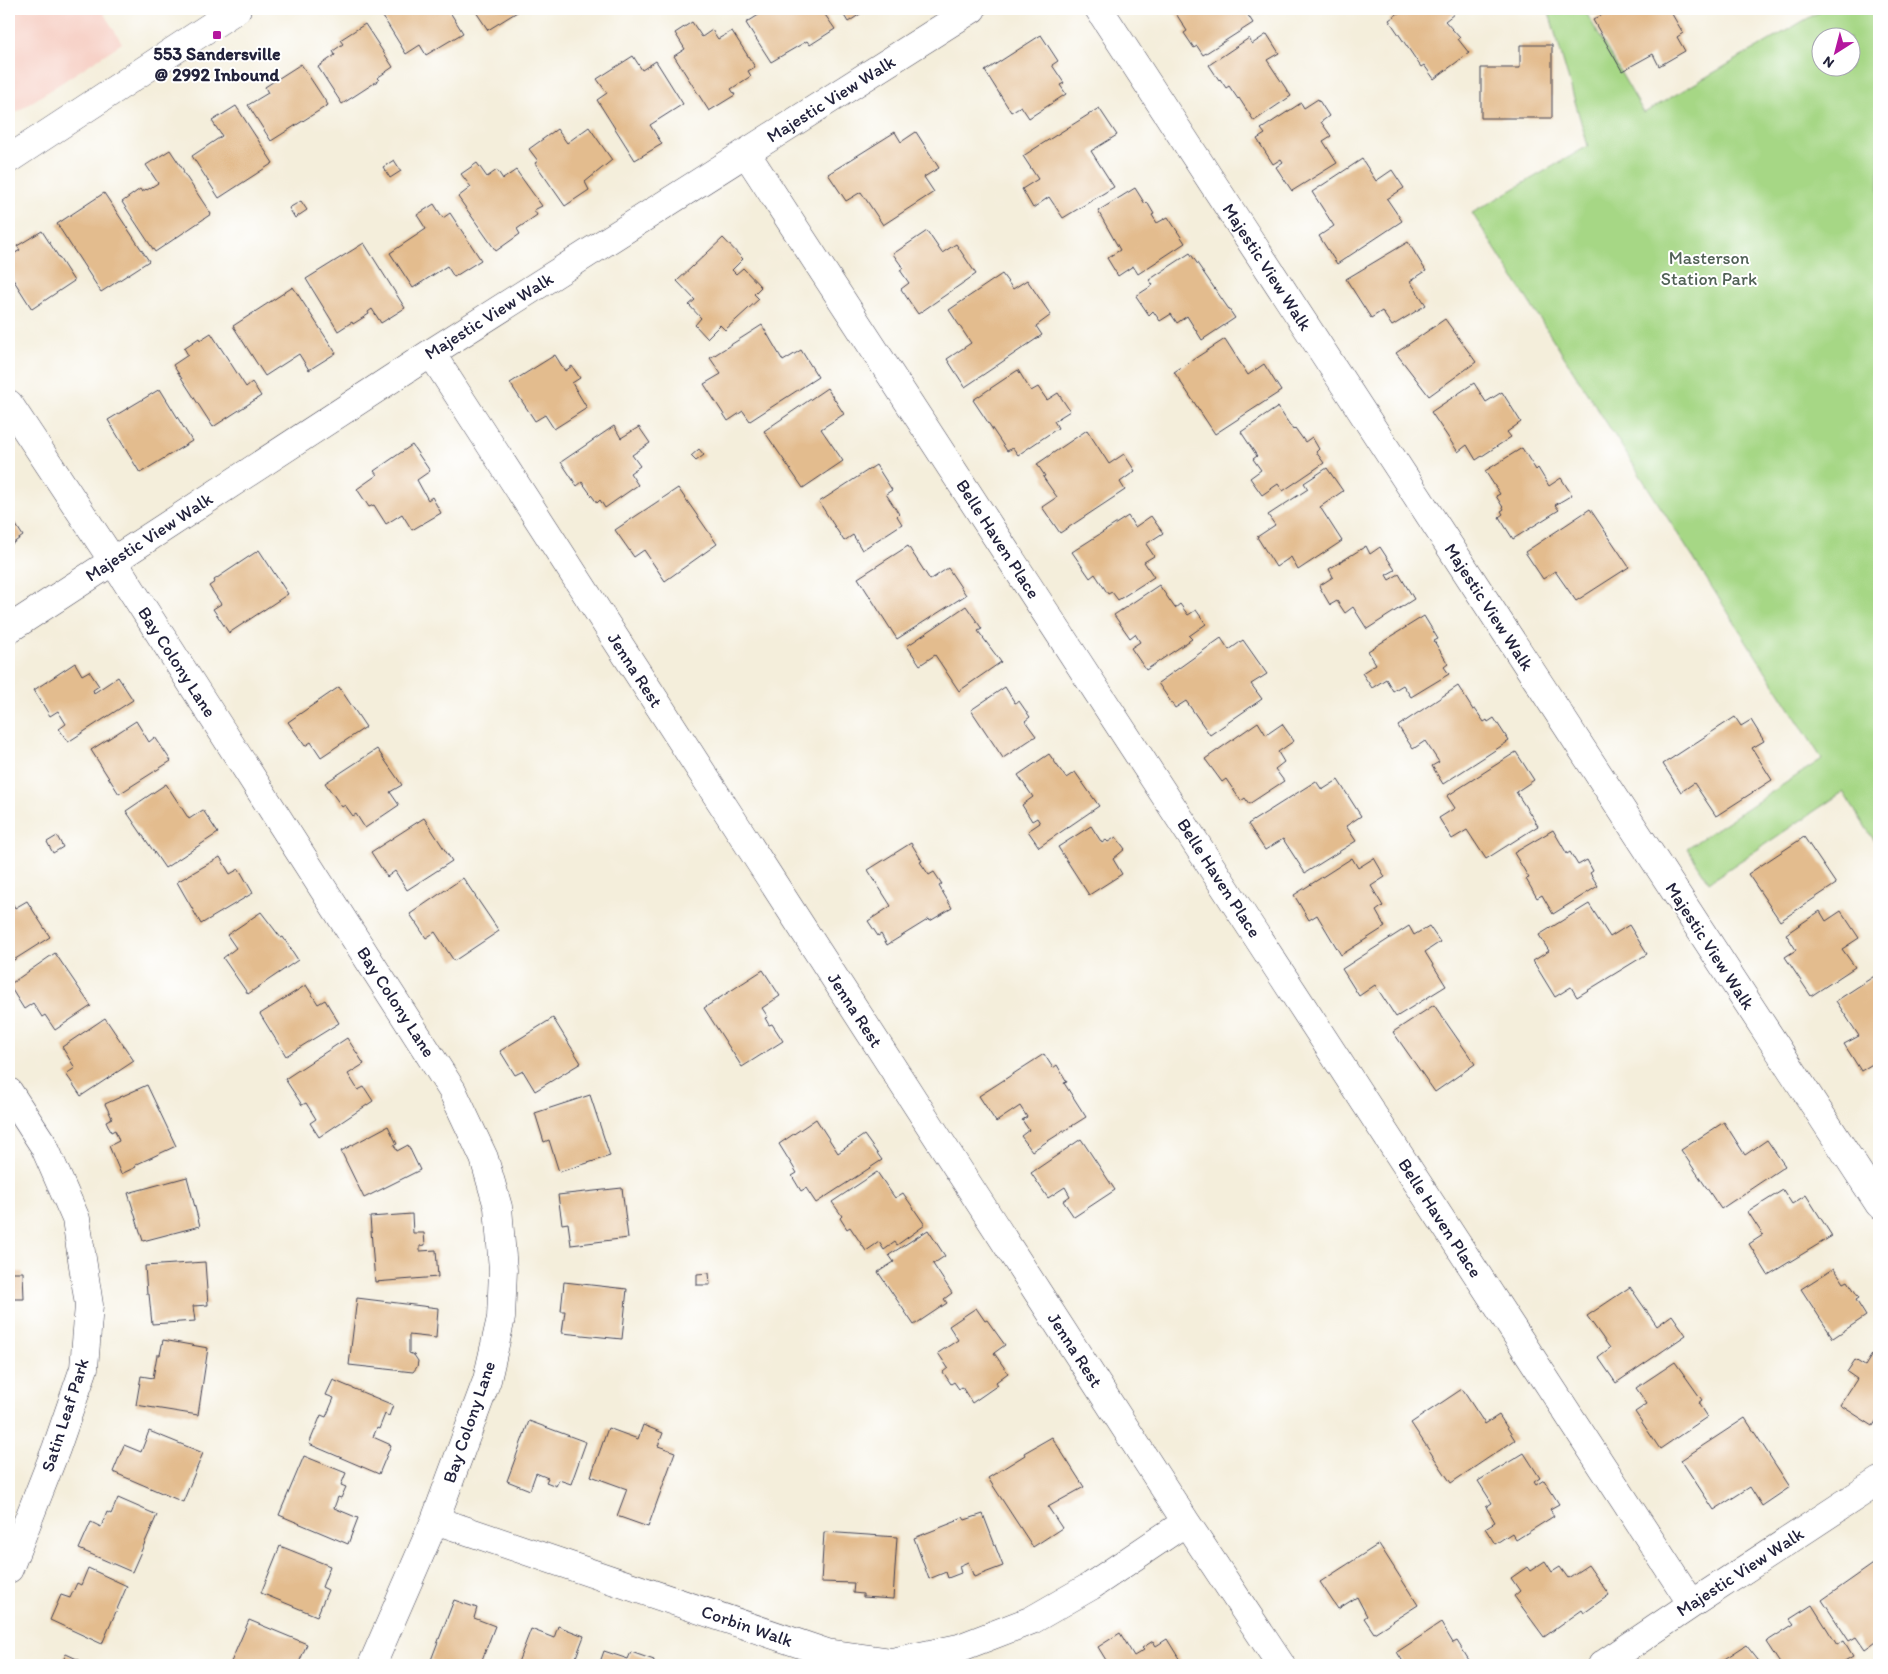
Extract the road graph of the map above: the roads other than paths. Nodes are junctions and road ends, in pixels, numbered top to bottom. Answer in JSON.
{"nodes":[{"id":1,"x":237,"y":9,"type":"edge"},
{"id":2,"x":972,"y":9,"type":"edge"},
{"id":3,"x":1099,"y":9,"type":"edge"},
{"id":4,"x":746,"y":153,"type":"junction"},
{"id":5,"x":9,"y":159,"type":"edge"},
{"id":6,"x":430,"y":353,"type":"junction"},
{"id":7,"x":9,"y":404,"type":"edge"},
{"id":8,"x":113,"y":561,"type":"junction"},
{"id":9,"x":9,"y":629,"type":"edge"},
{"id":10,"x":9,"y":1092,"type":"edge"},
{"id":11,"x":1879,"y":1204,"type":"edge"},
{"id":12,"x":1879,"y":1481,"type":"edge"},
{"id":13,"x":435,"y":1520,"type":"junction"},
{"id":14,"x":1186,"y":1522,"type":"junction"},
{"id":15,"x":9,"y":1569,"type":"edge"},
{"id":16,"x":1692,"y":1604,"type":"junction"},
{"id":17,"x":372,"y":1665,"type":"edge"},
{"id":18,"x":1281,"y":1665,"type":"edge"},
{"id":19,"x":1602,"y":1665,"type":"edge"}],
"edges":[{"from":1,"to":5,"type":"street"},
{"from":2,"to":4,"type":"street","name":"Majestic View Walk"},
{"from":3,"to":11,"type":"street","name":"Majestic View Walk"},
{"from":4,"to":6,"type":"street","name":"Majestic View Walk"},
{"from":4,"to":16,"type":"street","name":"Belle Haven Place"},
{"from":6,"to":8,"type":"street","name":"Majestic View Walk"},
{"from":6,"to":14,"type":"street","name":"Jenna Rest"},
{"from":7,"to":8,"type":"street","name":"Bay Colony Lane"},
{"from":8,"to":9,"type":"street","name":"Majestic View Walk"},
{"from":8,"to":13,"type":"street","name":"Bay Colony Lane"},
{"from":10,"to":15,"type":"street","name":"Satin Leaf Park"},
{"from":12,"to":16,"type":"street","name":"Majestic View Walk"},
{"from":13,"to":14,"type":"street","name":"Corbin Walk"},
{"from":13,"to":17,"type":"street","name":"Bay Colony Lane"},
{"from":14,"to":18,"type":"street","name":"Jenna Rest"},
{"from":16,"to":19,"type":"street","name":"Majestic View Walk"}]}
